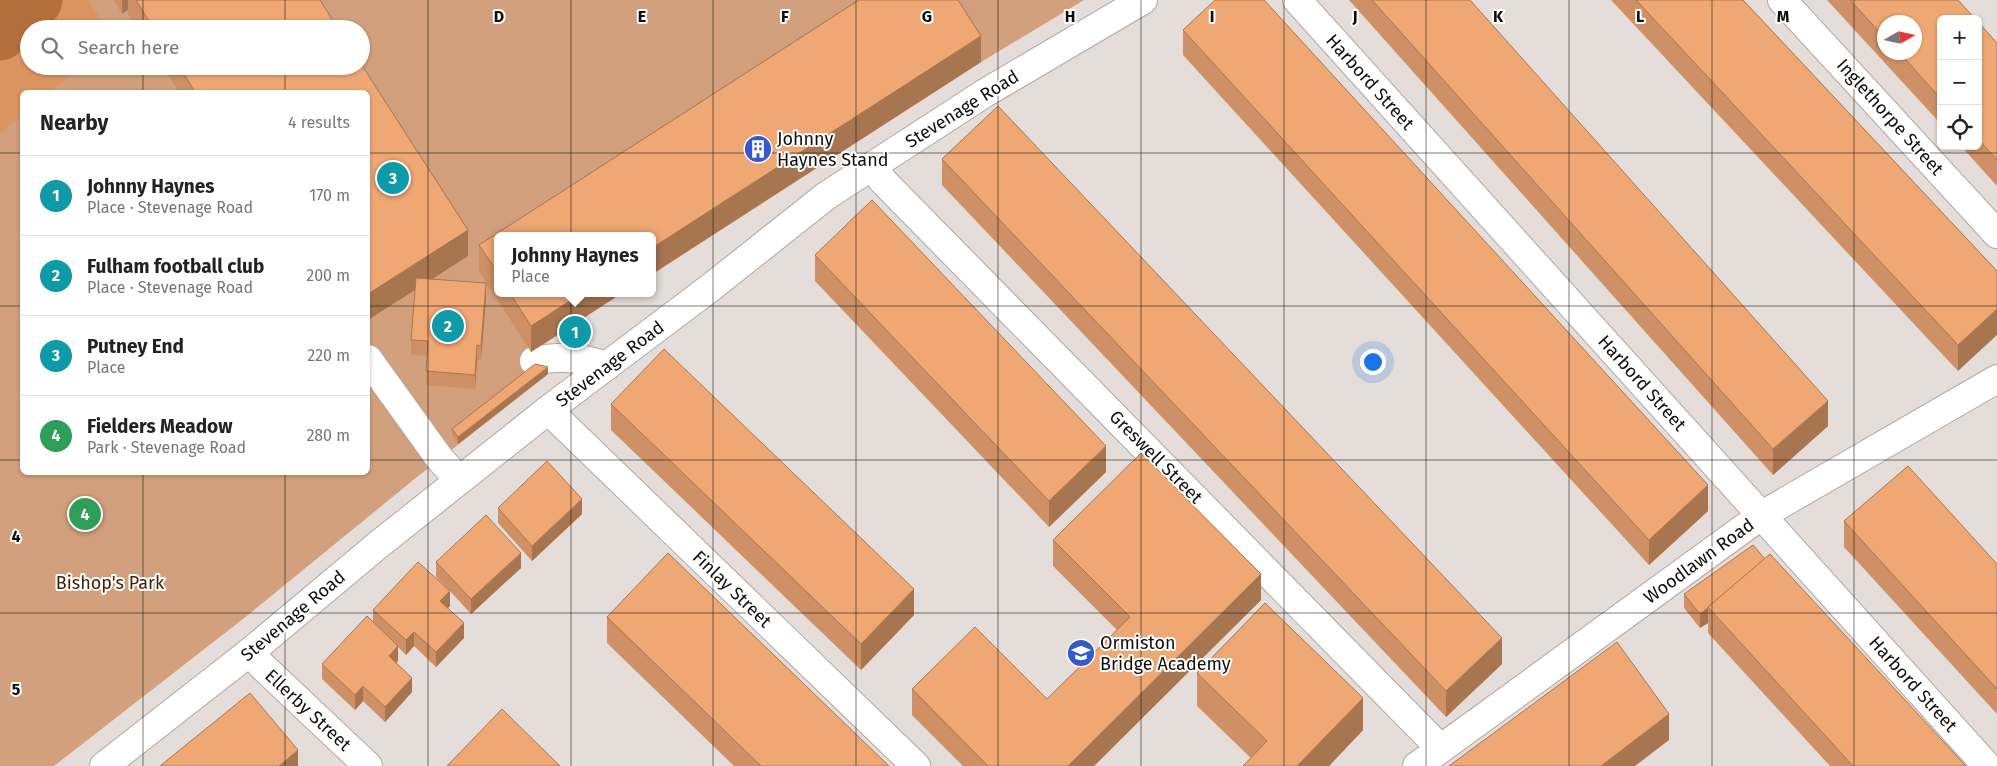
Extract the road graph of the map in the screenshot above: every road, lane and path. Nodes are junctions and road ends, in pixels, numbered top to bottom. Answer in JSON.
{"nodes":[{"id":1,"x":1143,"y":0,"type":"edge"},
{"id":2,"x":1297,"y":0,"type":"edge"},
{"id":3,"x":1782,"y":0,"type":"edge"},
{"id":4,"x":1113,"y":8,"type":"edge"},
{"id":5,"x":872,"y":166,"type":"junction"},
{"id":6,"x":1997,"y":234,"type":"edge"},
{"id":7,"x":534,"y":361,"type":"dead end"},
{"id":8,"x":370,"y":362,"type":"edge"},
{"id":9,"x":607,"y":366,"type":"junction"},
{"id":10,"x":1997,"y":378,"type":"edge"},
{"id":11,"x":548,"y":410,"type":"junction"},
{"id":12,"x":459,"y":480,"type":"junction"},
{"id":13,"x":1762,"y":516,"type":"junction"},
{"id":14,"x":250,"y":652,"type":"junction"},
{"id":15,"x":1440,"y":748,"type":"junction"},
{"id":16,"x":104,"y":766,"type":"edge"},
{"id":17,"x":368,"y":766,"type":"edge"},
{"id":18,"x":916,"y":766,"type":"edge"},
{"id":19,"x":1417,"y":766,"type":"edge"},
{"id":20,"x":1987,"y":766,"type":"edge"}],
"edges":[{"from":1,"to":4,"type":"street","name":"Stevenage Road"},
{"from":2,"to":13,"type":"street","name":"Harbord Street"},
{"from":3,"to":6,"type":"street","name":"Inglethorpe Street"},
{"from":4,"to":5,"type":"street","name":"Stevenage Road"},
{"from":5,"to":9,"type":"street","name":"Stevenage Road"},
{"from":5,"to":15,"type":"street","name":"Greswell Street"},
{"from":7,"to":9,"type":"street"},
{"from":8,"to":12,"type":"street"},
{"from":9,"to":11,"type":"street","name":"Stevenage Road"},
{"from":10,"to":13,"type":"street","name":"Woodlawn Road"},
{"from":11,"to":12,"type":"street","name":"Stevenage Road"},
{"from":11,"to":18,"type":"street","name":"Finlay Street"},
{"from":12,"to":14,"type":"street","name":"Stevenage Road"},
{"from":13,"to":15,"type":"street","name":"Woodlawn Road"},
{"from":13,"to":20,"type":"street","name":"Harbord Street"},
{"from":14,"to":16,"type":"street","name":"Stevenage Road"},
{"from":14,"to":17,"type":"street","name":"Ellerby Street"},
{"from":15,"to":19,"type":"street","name":"Woodlawn Road"}]}
